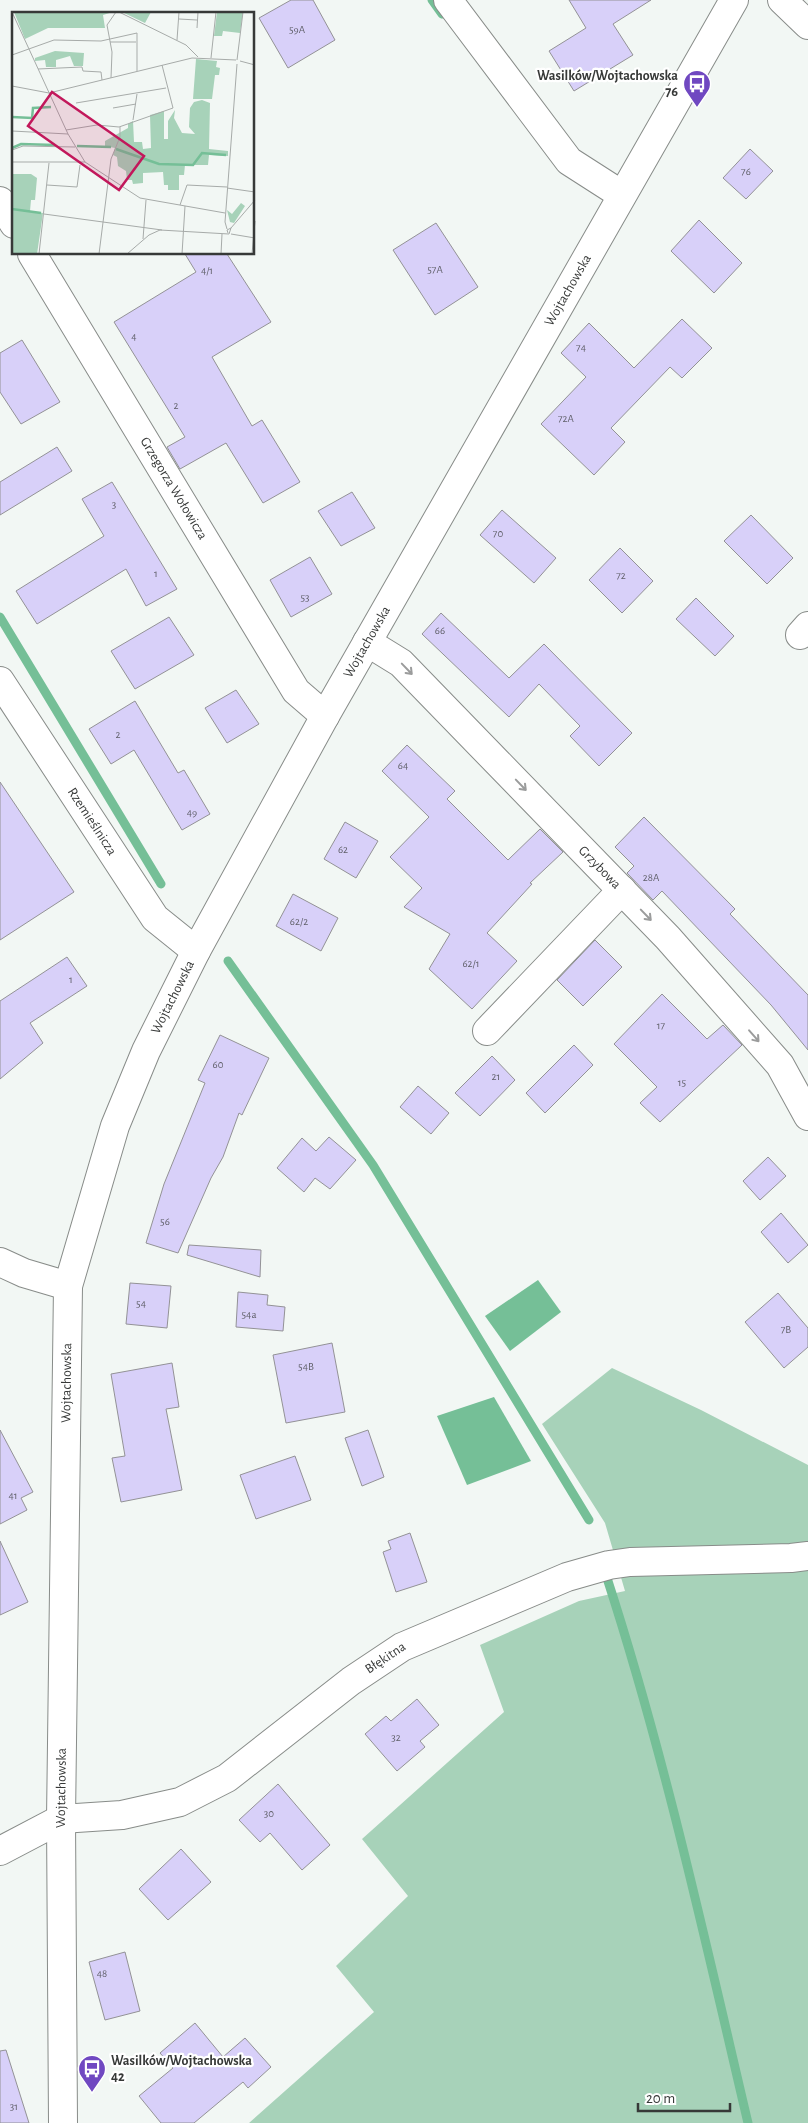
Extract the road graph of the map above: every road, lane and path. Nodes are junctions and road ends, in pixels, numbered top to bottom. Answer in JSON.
{"nodes":[{"id":1,"x":448,"y":0,"type":"edge"},
{"id":2,"x":734,"y":0,"type":"edge"},
{"id":3,"x":782,"y":0,"type":"edge"},
{"id":4,"x":808,"y":25,"type":"edge"},
{"id":5,"x":622,"y":195,"type":"junction"},
{"id":6,"x":0,"y":201,"type":"edge"},
{"id":7,"x":12,"y":221,"type":"edge"},
{"id":8,"x":33,"y":255,"type":"edge"},
{"id":9,"x":367,"y":642,"type":"junction"},
{"id":10,"x":0,"y":681,"type":"edge"},
{"id":11,"x":324,"y":716,"type":"junction"},
{"id":12,"x":622,"y":890,"type":"junction"},
{"id":13,"x":196,"y":952,"type":"junction"},
{"id":14,"x":487,"y":1031,"type":"dead end"},
{"id":15,"x":808,"y":1116,"type":"edge"},
{"id":16,"x":0,"y":1262,"type":"edge"},
{"id":17,"x":68,"y":1286,"type":"junction"},
{"id":18,"x":808,"y":1556,"type":"edge"},
{"id":19,"x":61,"y":1819,"type":"junction"},
{"id":20,"x":0,"y":1851,"type":"edge"},
{"id":21,"x":64,"y":2123,"type":"edge"}],
"edges":[{"from":1,"to":5,"type":"street"},
{"from":2,"to":5,"type":"street","name":"Wojtachowska"},
{"from":3,"to":4,"type":"street"},
{"from":5,"to":9,"type":"street","name":"Wojtachowska"},
{"from":6,"to":7,"type":"street"},
{"from":8,"to":11,"type":"street","name":"Grzegorza Wołowicza"},
{"from":9,"to":11,"type":"street","name":"Wojtachowska"},
{"from":9,"to":12,"type":"street","name":"Grzybowa","one_way":true},
{"from":10,"to":13,"type":"street","name":"Rzemieślnicza"},
{"from":11,"to":13,"type":"street","name":"Wojtachowska"},
{"from":12,"to":14,"type":"street"},
{"from":12,"to":15,"type":"street","name":"Grzybowa","one_way":true},
{"from":13,"to":17,"type":"street","name":"Wojtachowska"},
{"from":16,"to":17,"type":"street"},
{"from":17,"to":19,"type":"street","name":"Wojtachowska"},
{"from":18,"to":19,"type":"street","name":"Błękitna"},
{"from":19,"to":20,"type":"street","name":"Błękitna"},
{"from":19,"to":21,"type":"street","name":"Wojtachowska"}]}
